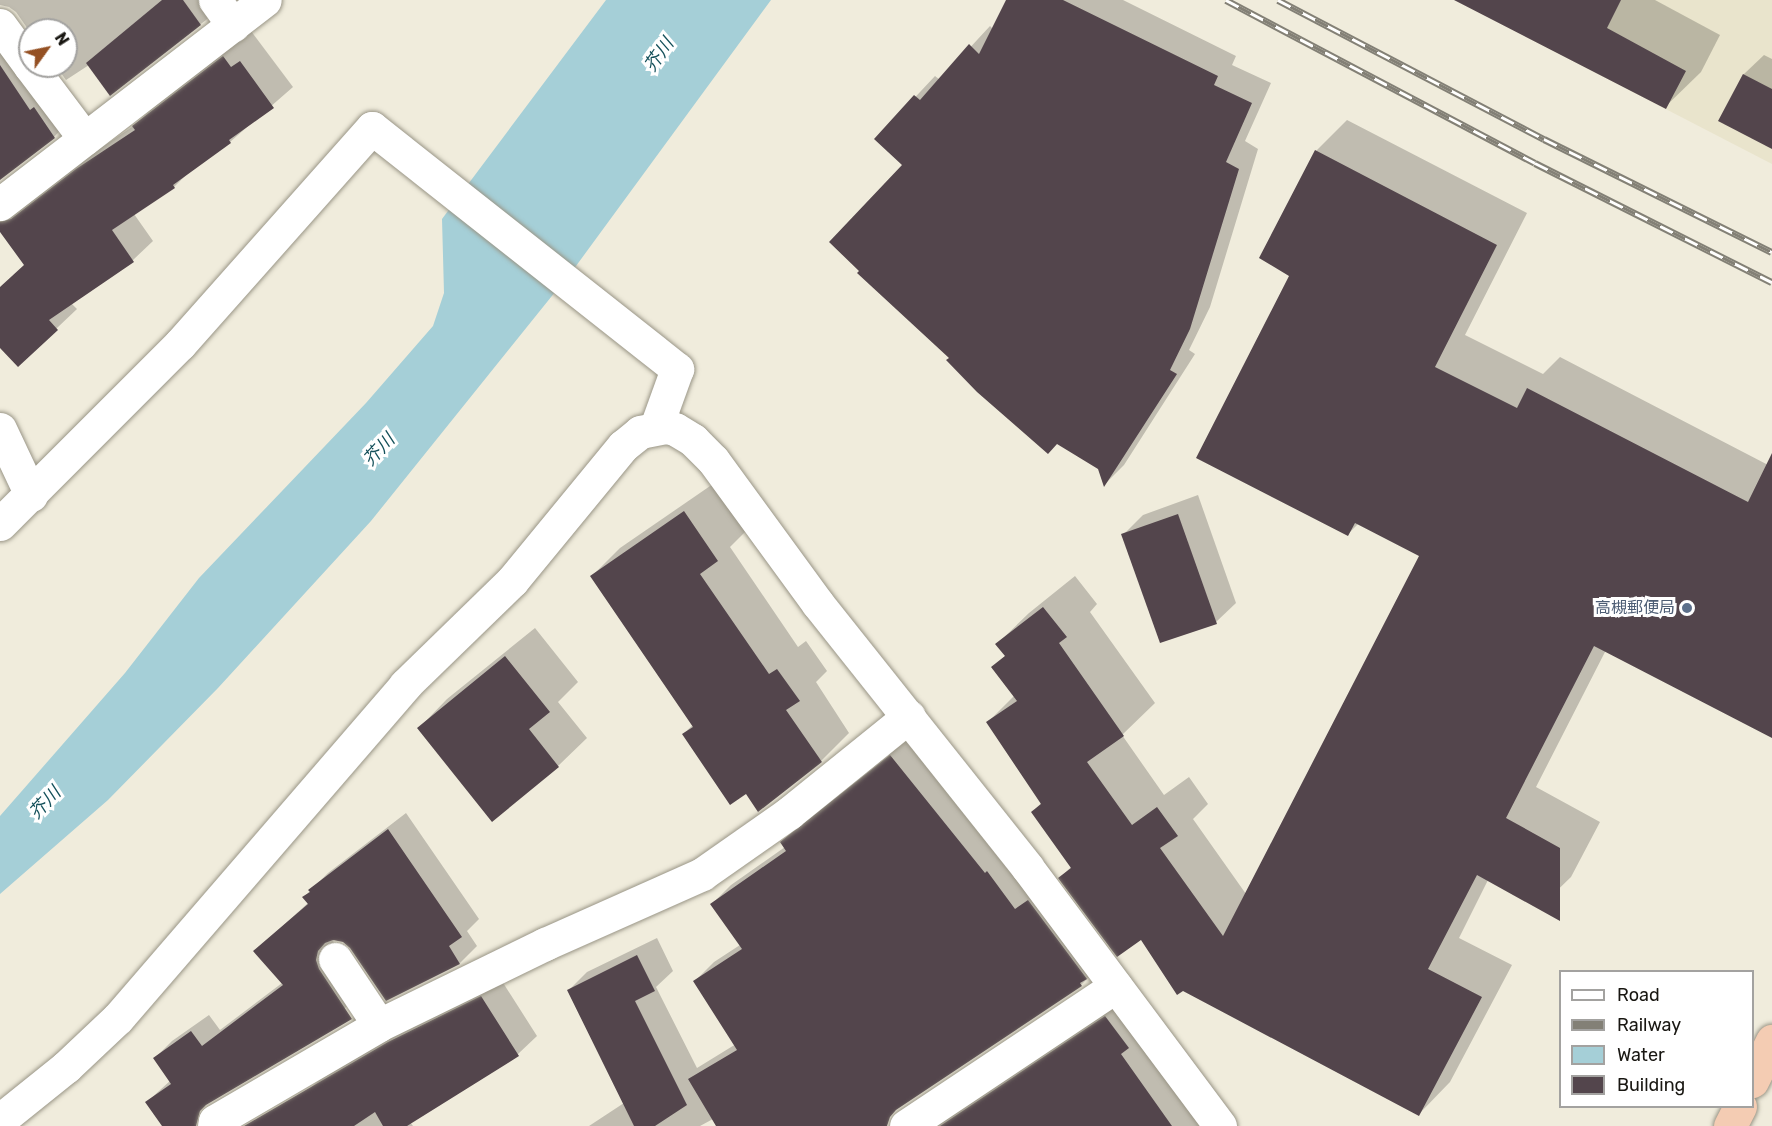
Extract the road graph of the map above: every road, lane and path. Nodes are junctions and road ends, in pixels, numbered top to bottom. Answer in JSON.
{"nodes":[{"id":1,"x":265,"y":0,"type":"edge"},
{"id":2,"x":224,"y":12,"type":"edge"},
{"id":3,"x":0,"y":26,"type":"edge"},
{"id":4,"x":18,"y":50,"type":"edge"},
{"id":5,"x":39,"y":78,"type":"edge"},
{"id":6,"x":85,"y":139,"type":"junction"},
{"id":7,"x":0,"y":204,"type":"edge"},
{"id":8,"x":656,"y":427,"type":"junction"},
{"id":9,"x":0,"y":429,"type":"edge"},
{"id":10,"x":31,"y":495,"type":"junction"},
{"id":11,"x":0,"y":524,"type":"edge"},
{"id":12,"x":909,"y":716,"type":"junction"},
{"id":13,"x":335,"y":959,"type":"dead end"},
{"id":14,"x":1116,"y":986,"type":"junction"},
{"id":15,"x":379,"y":1025,"type":"junction"},
{"id":16,"x":1772,"y":1041,"type":"edge"},
{"id":17,"x":1754,"y":1077,"type":"edge"},
{"id":18,"x":1739,"y":1108,"type":"edge"},
{"id":19,"x":0,"y":1120,"type":"edge"},
{"id":20,"x":214,"y":1126,"type":"edge"},
{"id":21,"x":906,"y":1126,"type":"edge"},
{"id":22,"x":1221,"y":1126,"type":"edge"},
{"id":23,"x":1730,"y":1126,"type":"edge"}],
"edges":[{"from":1,"to":2,"type":"street"},
{"from":2,"to":6,"type":"street"},
{"from":3,"to":4,"type":"street"},
{"from":5,"to":6,"type":"street"},
{"from":6,"to":7,"type":"street"},
{"from":8,"to":10,"type":"street"},
{"from":8,"to":12,"type":"street"},
{"from":8,"to":19,"type":"street"},
{"from":9,"to":10,"type":"street"},
{"from":10,"to":11,"type":"street"},
{"from":12,"to":14,"type":"street"},
{"from":12,"to":15,"type":"street"},
{"from":13,"to":15,"type":"street"},
{"from":14,"to":21,"type":"street"},
{"from":14,"to":22,"type":"street"},
{"from":15,"to":20,"type":"street"},
{"from":16,"to":17,"type":"highway"},
{"from":18,"to":23,"type":"highway"}]}
